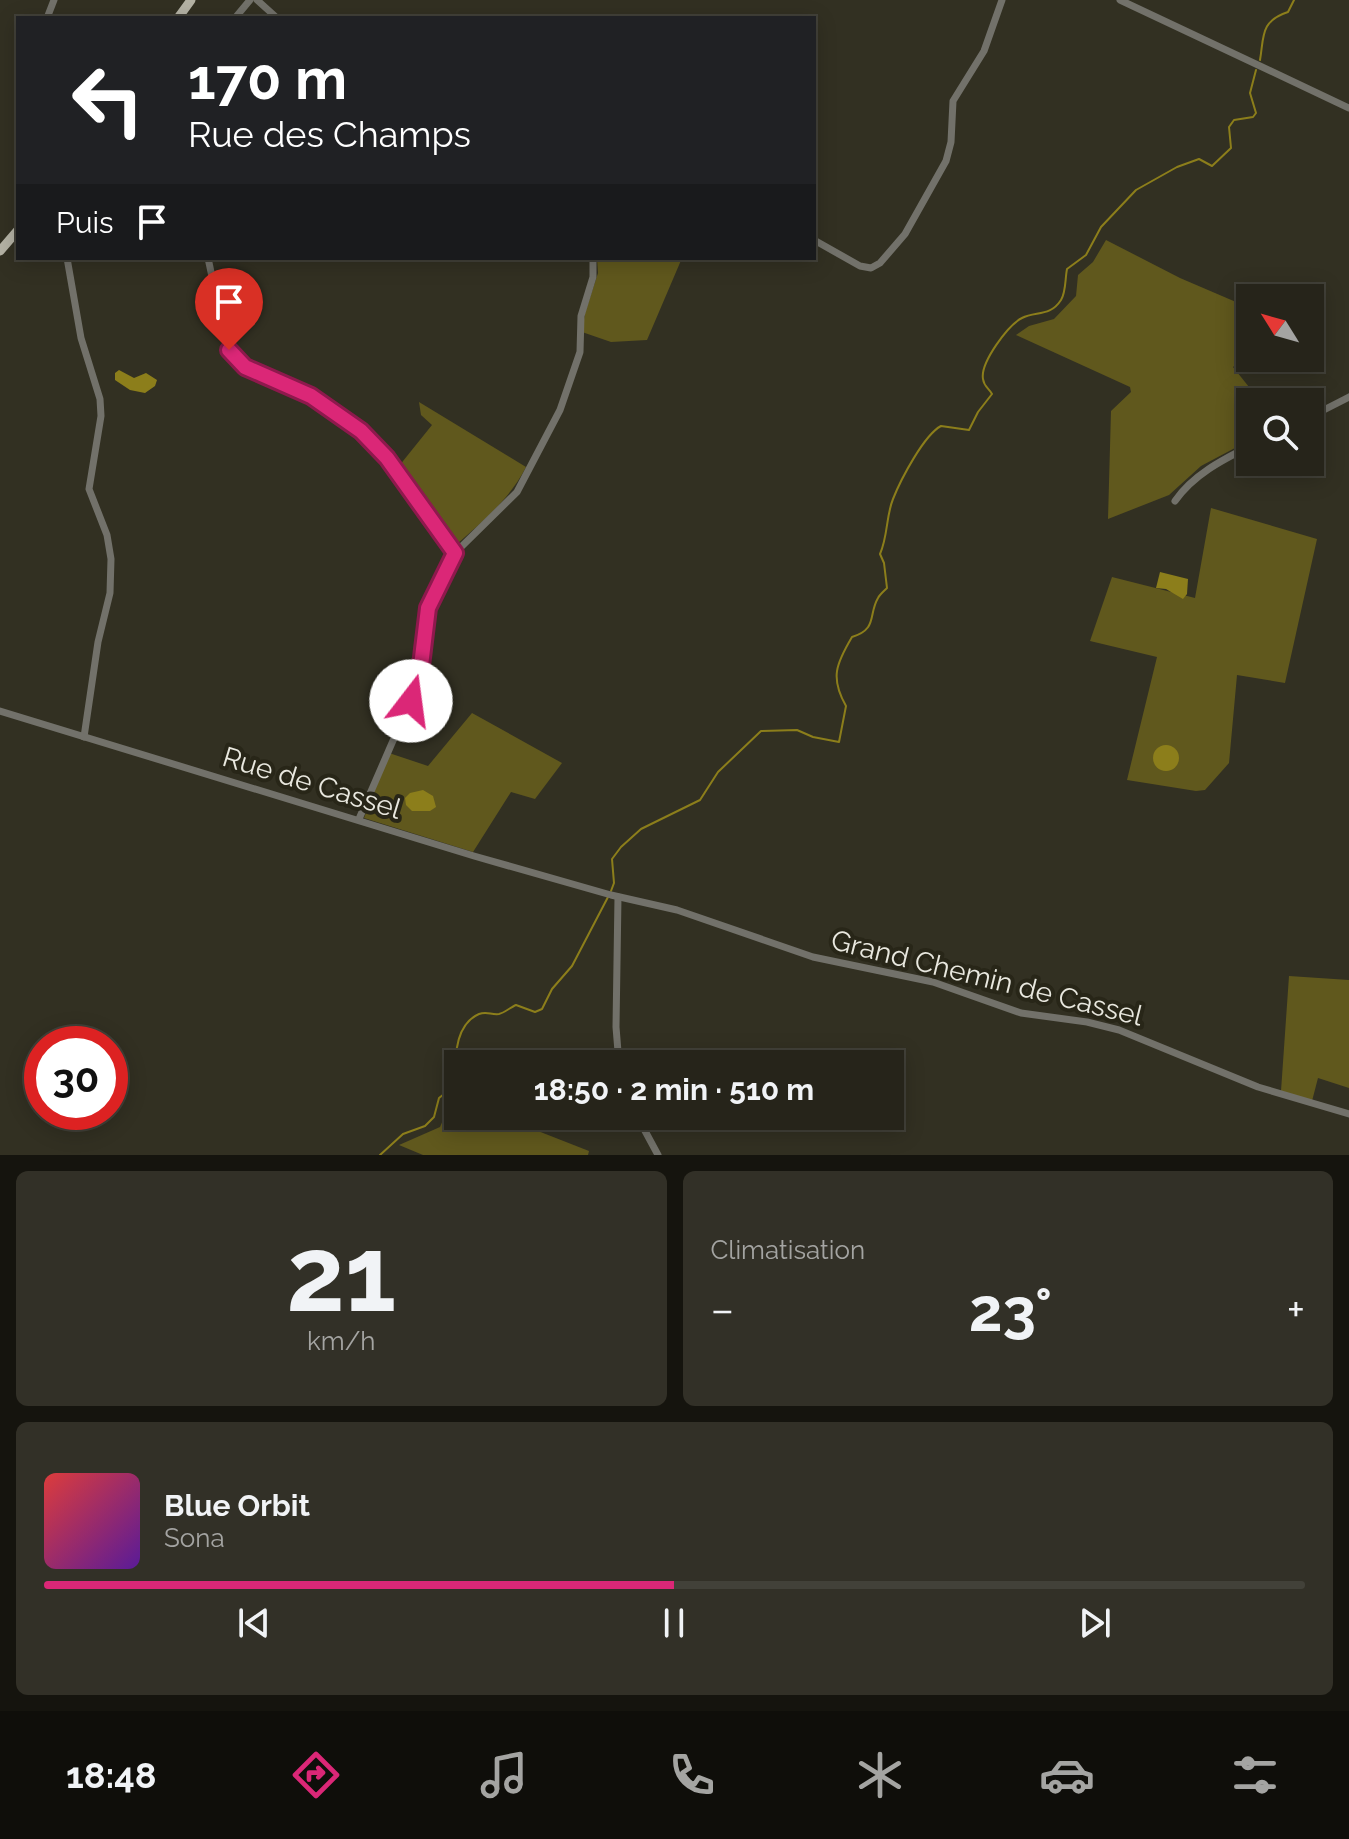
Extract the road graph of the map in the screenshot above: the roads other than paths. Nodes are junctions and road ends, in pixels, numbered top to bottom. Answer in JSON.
{"nodes":[{"id":1,"x":185,"y":0,"type":"edge"},
{"id":2,"x":250,"y":0,"type":"edge"},
{"id":3,"x":257,"y":0,"type":"edge"},
{"id":4,"x":1002,"y":0,"type":"edge"},
{"id":5,"x":1120,"y":0,"type":"edge"},
{"id":6,"x":173,"y":16,"type":"edge"},
{"id":7,"x":237,"y":16,"type":"edge"},
{"id":8,"x":275,"y":16,"type":"edge"},
{"id":9,"x":1349,"y":108,"type":"edge"},
{"id":10,"x":16,"y":232,"type":"edge"},
{"id":11,"x":816,"y":241,"type":"edge"},
{"id":12,"x":0,"y":251,"type":"edge"},
{"id":13,"x":67,"y":260,"type":"edge"},
{"id":14,"x":208,"y":260,"type":"edge"},
{"id":15,"x":593,"y":260,"type":"edge"},
{"id":16,"x":1349,"y":397,"type":"edge"},
{"id":17,"x":1324,"y":410,"type":"edge"},
{"id":18,"x":1236,"y":454,"type":"edge"},
{"id":19,"x":1175,"y":501,"type":"dead end"},
{"id":20,"x":455,"y":553,"type":"junction"},
{"id":21,"x":0,"y":711,"type":"edge"},
{"id":22,"x":84,"y":737,"type":"junction"},
{"id":23,"x":359,"y":819,"type":"junction"},
{"id":24,"x":611,"y":895,"type":"junction"},
{"id":25,"x":618,"y":1050,"type":"edge"},
{"id":26,"x":1349,"y":1114,"type":"edge"},
{"id":27,"x":645,"y":1130,"type":"edge"},
{"id":28,"x":658,"y":1155,"type":"edge"}],
"edges":[{"from":1,"to":6,"type":"main road"},
{"from":2,"to":7,"type":"street"},
{"from":3,"to":8,"type":"street"},
{"from":4,"to":11,"type":"street"},
{"from":5,"to":9,"type":"street"},
{"from":10,"to":12,"type":"main road"},
{"from":13,"to":22,"type":"street"},
{"from":14,"to":20,"type":"street"},
{"from":15,"to":20,"type":"street"},
{"from":16,"to":17,"type":"street"},
{"from":18,"to":19,"type":"street"},
{"from":20,"to":23,"type":"street"},
{"from":21,"to":22,"type":"street","name":"Rue de Cassel"},
{"from":22,"to":23,"type":"street","name":"Rue de Cassel"},
{"from":23,"to":24,"type":"street","name":"Rue de Cassel"},
{"from":24,"to":25,"type":"street"},
{"from":24,"to":26,"type":"street","name":"Grand Chemin de Cassel"},
{"from":27,"to":28,"type":"street"}]}
